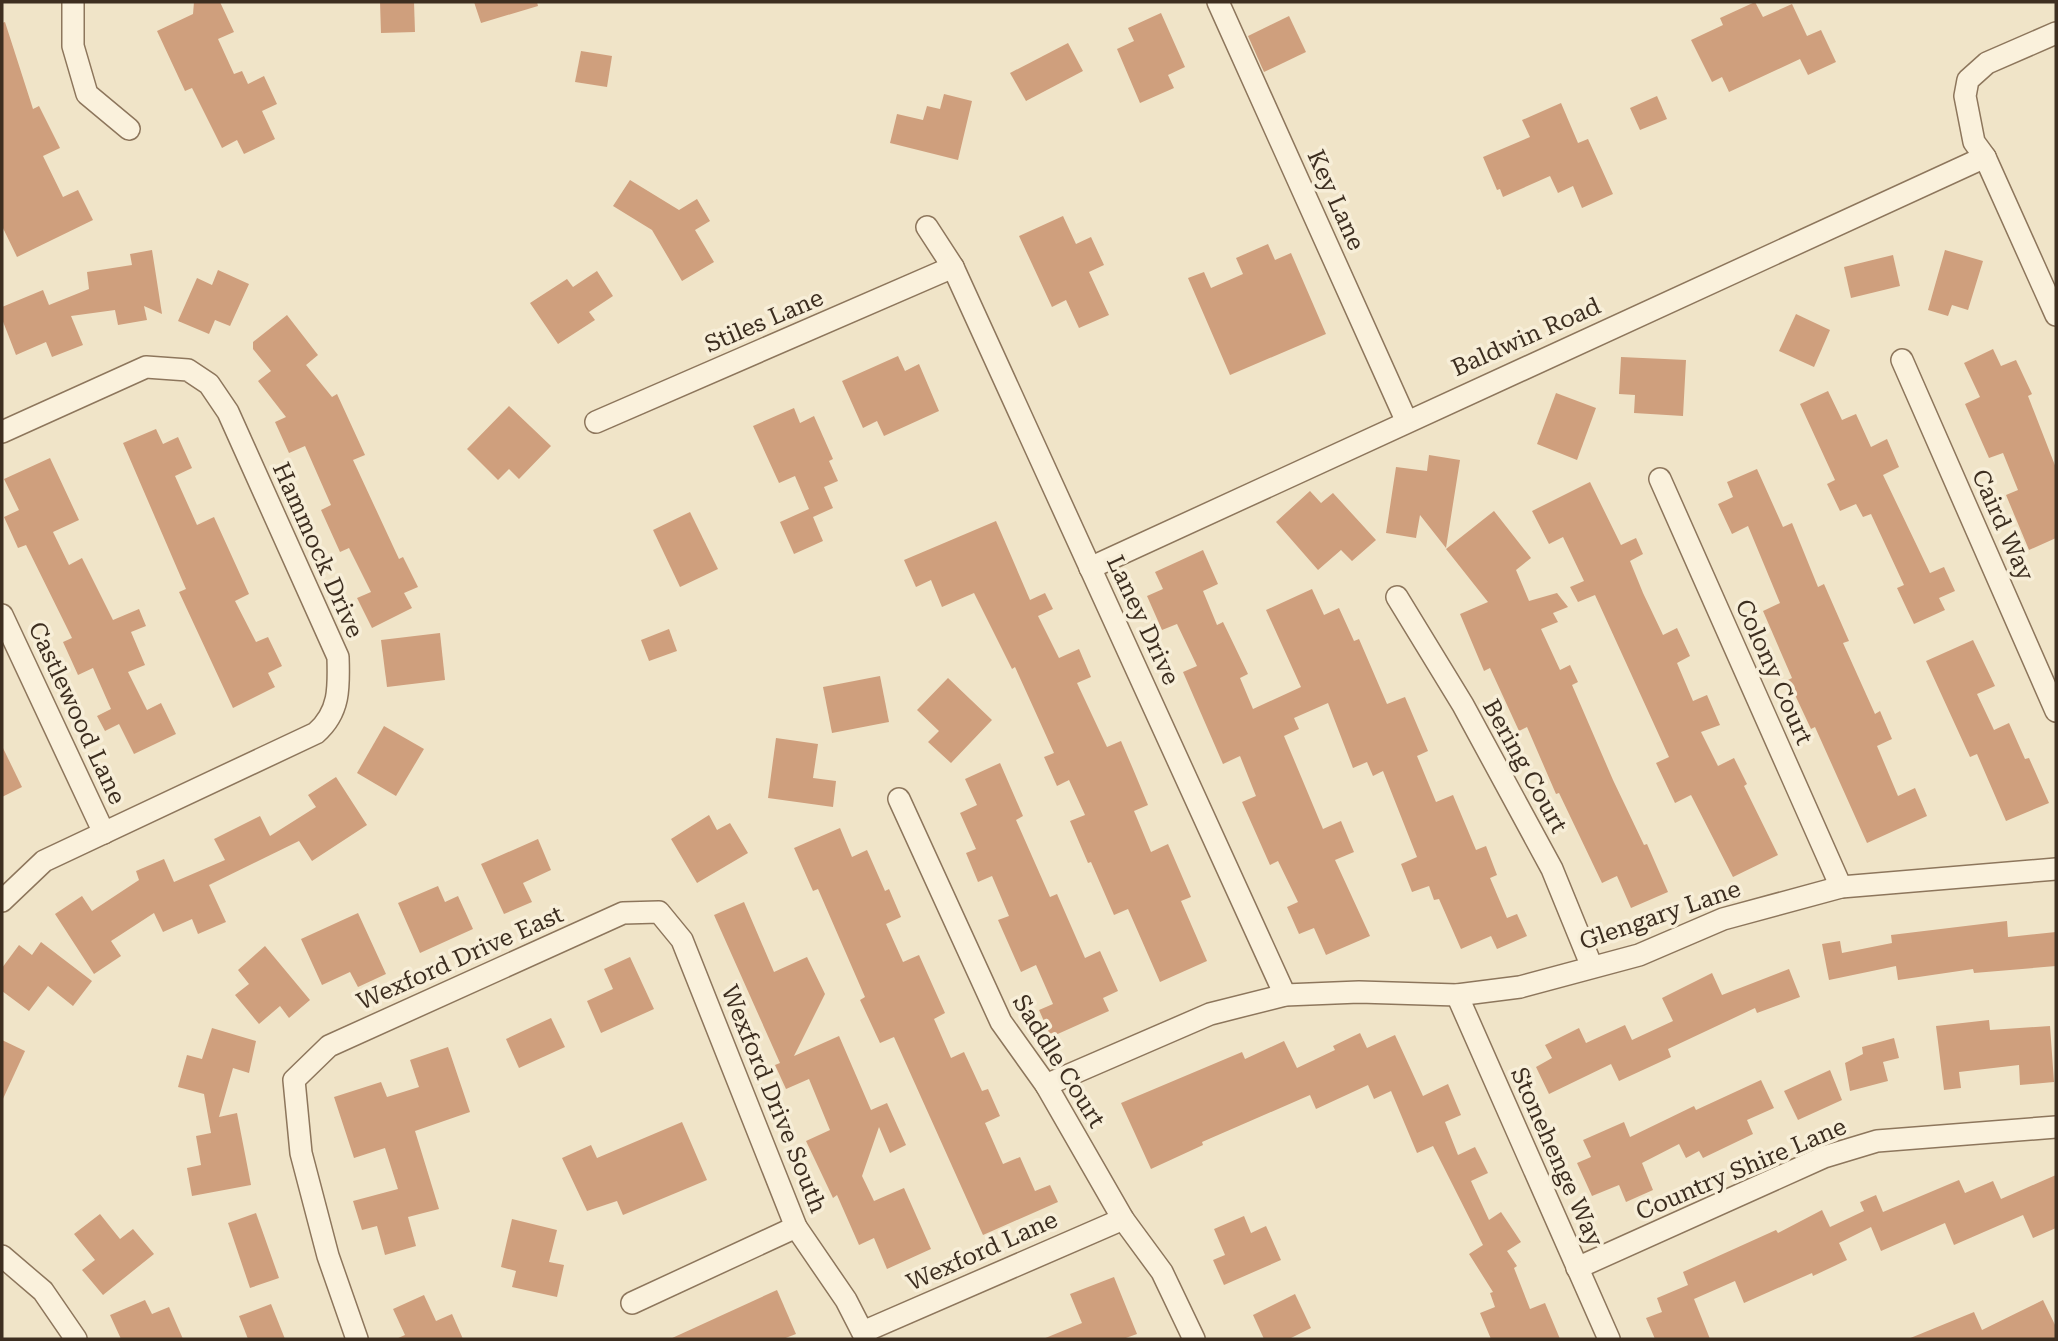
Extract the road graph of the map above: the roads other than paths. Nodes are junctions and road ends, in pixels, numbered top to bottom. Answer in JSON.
{"nodes":[{"id":1,"x":73,"y":2,"type":"edge"},
{"id":2,"x":1218,"y":2,"type":"edge"},
{"id":3,"x":2056,"y":33,"type":"edge"},
{"id":4,"x":129,"y":129,"type":"dead end"},
{"id":5,"x":1985,"y":157,"type":"junction"},
{"id":6,"x":927,"y":227,"type":"dead end"},
{"id":7,"x":953,"y":267,"type":"junction"},
{"id":8,"x":2056,"y":316,"type":"edge"},
{"id":9,"x":1902,"y":360,"type":"dead end"},
{"id":10,"x":1406,"y":421,"type":"junction"},
{"id":11,"x":596,"y":422,"type":"dead end"},
{"id":12,"x":2,"y":432,"type":"edge"},
{"id":13,"x":1660,"y":479,"type":"dead end"},
{"id":14,"x":1090,"y":568,"type":"junction"},
{"id":15,"x":1397,"y":597,"type":"dead end"},
{"id":16,"x":2,"y":615,"type":"edge"},
{"id":17,"x":2056,"y":711,"type":"edge"},
{"id":18,"x":899,"y":799,"type":"dead end"},
{"id":19,"x":104,"y":833,"type":"junction"},
{"id":20,"x":2056,"y":869,"type":"edge"},
{"id":21,"x":1840,"y":887,"type":"junction"},
{"id":22,"x":2,"y":901,"type":"edge"},
{"id":23,"x":660,"y":912,"type":"joint"},
{"id":24,"x":1592,"y":967,"type":"junction"},
{"id":25,"x":1285,"y":995,"type":"junction"},
{"id":26,"x":1457,"y":995,"type":"junction"},
{"id":27,"x":1046,"y":1085,"type":"junction"},
{"id":28,"x":2056,"y":1127,"type":"edge"},
{"id":29,"x":1123,"y":1219,"type":"junction"},
{"id":30,"x":796,"y":1227,"type":"junction"},
{"id":31,"x":2,"y":1256,"type":"edge"},
{"id":32,"x":1577,"y":1268,"type":"junction"},
{"id":33,"x":632,"y":1303,"type":"dead end"},
{"id":34,"x":864,"y":1336,"type":"edge"},
{"id":35,"x":76,"y":1339,"type":"edge"},
{"id":36,"x":357,"y":1339,"type":"edge"},
{"id":37,"x":1194,"y":1339,"type":"edge"},
{"id":38,"x":1609,"y":1339,"type":"edge"}],
"edges":[{"from":1,"to":4,"type":"street"},
{"from":2,"to":10,"type":"street","name":"Key Lane"},
{"from":3,"to":5,"type":"street"},
{"from":5,"to":8,"type":"street"},
{"from":5,"to":10,"type":"street","name":"Baldwin Road"},
{"from":6,"to":7,"type":"street","name":"Laney Drive"},
{"from":7,"to":11,"type":"street","name":"Stiles Lane"},
{"from":7,"to":14,"type":"street","name":"Laney Drive"},
{"from":9,"to":17,"type":"street","name":"Caird Way"},
{"from":10,"to":14,"type":"street","name":"Baldwin Road"},
{"from":12,"to":19,"type":"street","name":"Hammock Drive"},
{"from":13,"to":21,"type":"street","name":"Colony Court"},
{"from":14,"to":25,"type":"street","name":"Laney Drive"},
{"from":15,"to":24,"type":"street","name":"Bering Court"},
{"from":16,"to":19,"type":"street","name":"Castlewood Lane"},
{"from":18,"to":27,"type":"street","name":"Saddle Court"},
{"from":19,"to":22,"type":"street","name":"Hammock Drive"},
{"from":20,"to":21,"type":"street","name":"Glengary Lane"},
{"from":21,"to":24,"type":"street","name":"Glengary Lane"},
{"from":23,"to":30,"type":"street","name":"Wexford Drive South"},
{"from":23,"to":36,"type":"street","name":"Wexford Drive East"},
{"from":24,"to":26,"type":"street","name":"Glengary Lane"},
{"from":25,"to":26,"type":"street","name":"Glengary Lane"},
{"from":25,"to":27,"type":"street","name":"Glengary Lane"},
{"from":26,"to":32,"type":"street","name":"Stonehenge Way"},
{"from":27,"to":29,"type":"street","name":"Saddle Court"},
{"from":28,"to":32,"type":"street","name":"Country Shire Lane"},
{"from":29,"to":34,"type":"street","name":"Wexford Lane"},
{"from":29,"to":37,"type":"street","name":"Saddle Court"},
{"from":30,"to":33,"type":"street"},
{"from":30,"to":34,"type":"street","name":"Wexford Drive South"},
{"from":31,"to":35,"type":"street"},
{"from":32,"to":38,"type":"street","name":"Stonehenge Way"}]}
